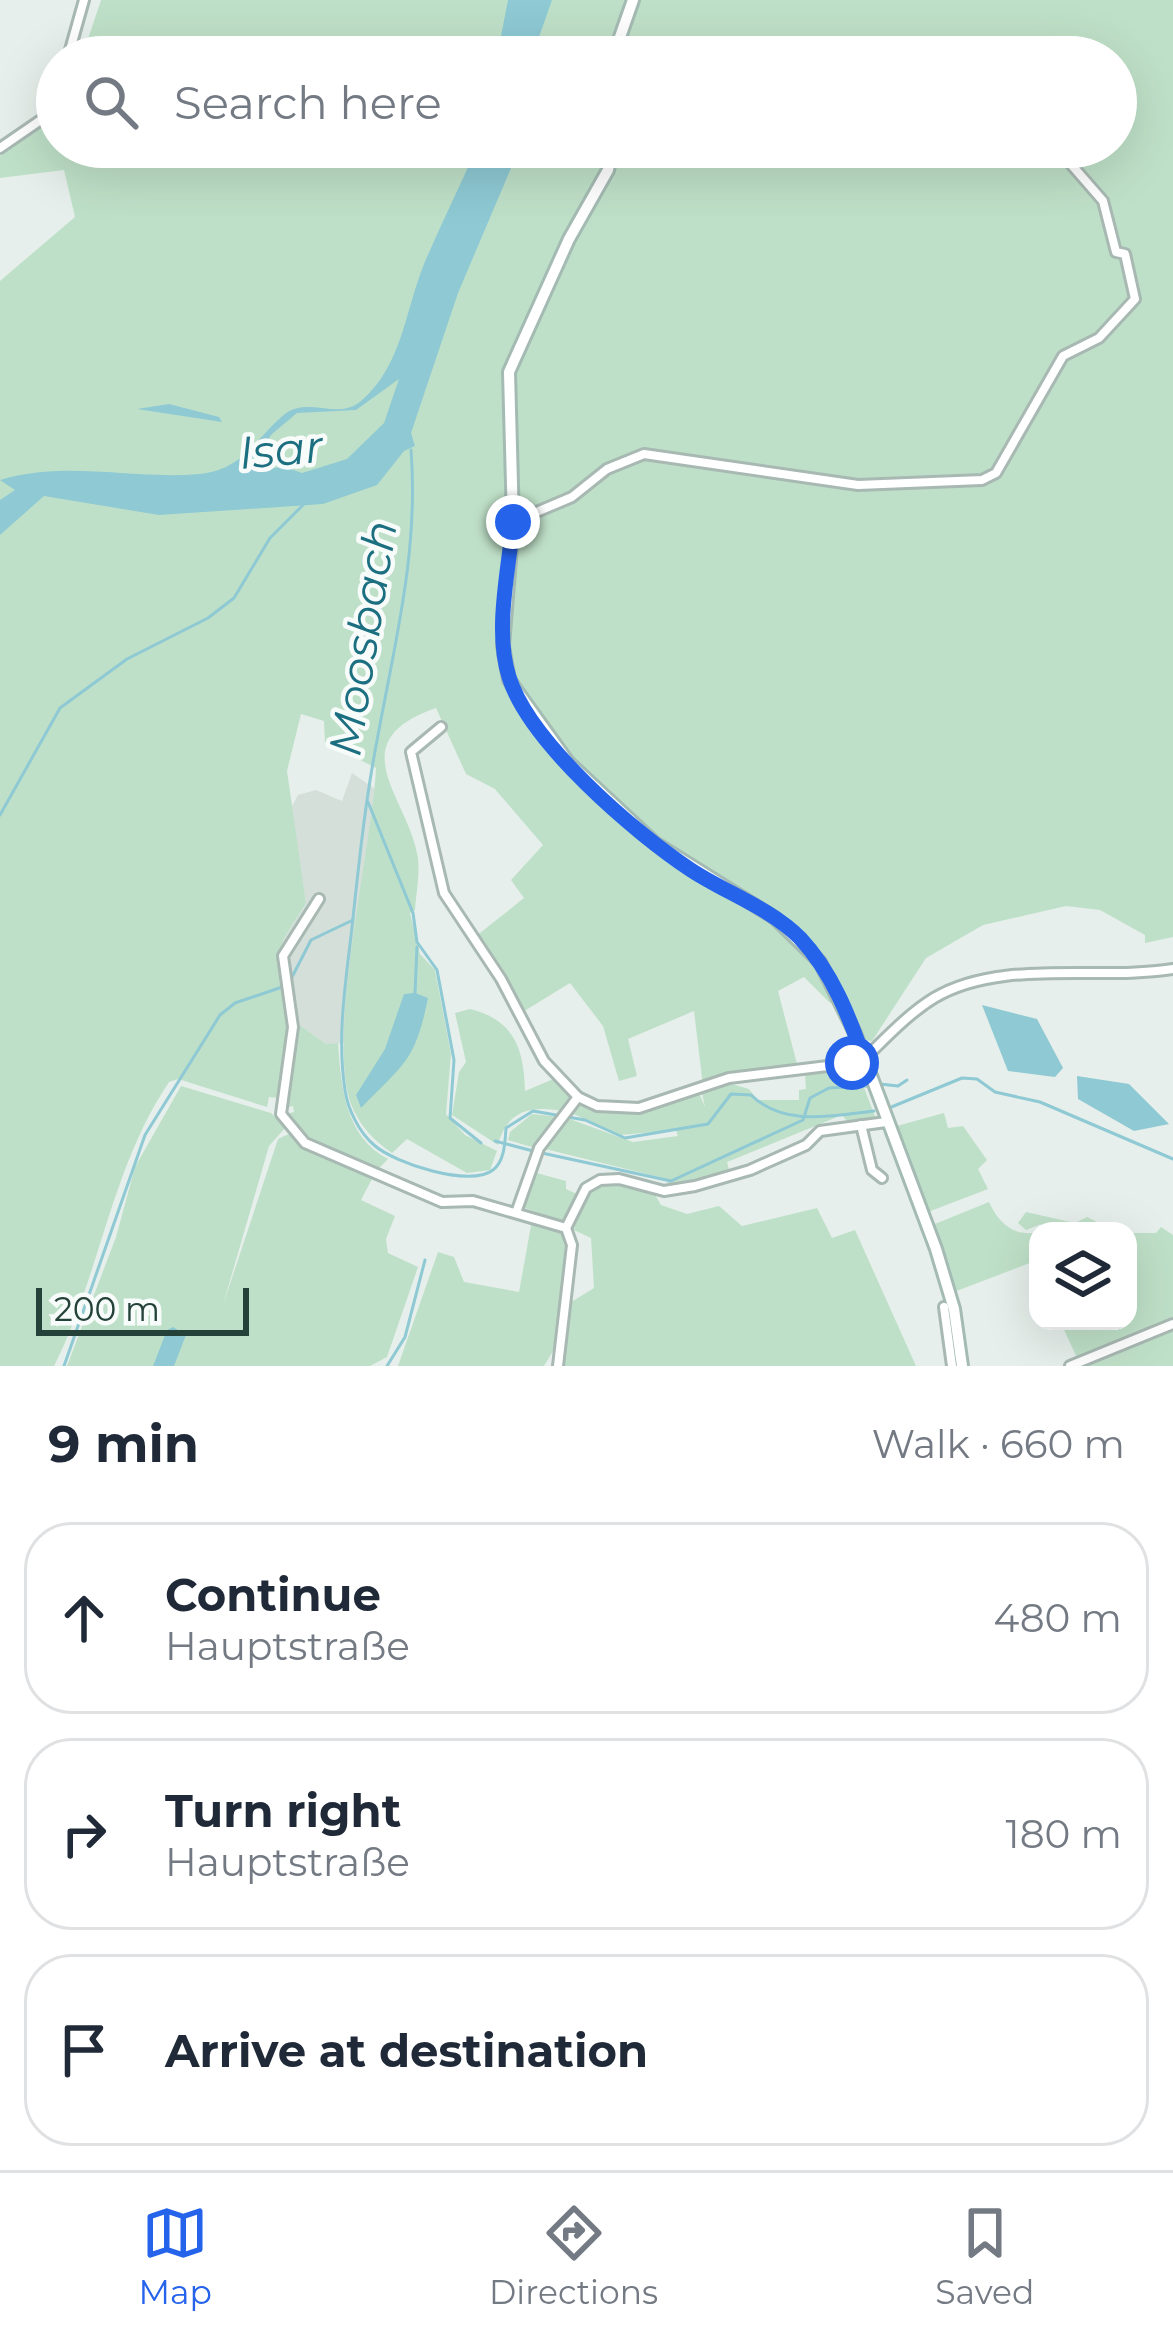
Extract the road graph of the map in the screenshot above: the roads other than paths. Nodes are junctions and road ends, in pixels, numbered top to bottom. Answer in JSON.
{"nodes":[{"id":1,"x":84,"y":0,"type":"edge"},
{"id":2,"x":634,"y":0,"type":"edge"},
{"id":3,"x":74,"y":36,"type":"edge"},
{"id":4,"x":621,"y":36,"type":"edge"},
{"id":5,"x":36,"y":123,"type":"edge"},
{"id":6,"x":0,"y":148,"type":"edge"},
{"id":7,"x":608,"y":168,"type":"edge"},
{"id":8,"x":1074,"y":168,"type":"edge"},
{"id":9,"x":513,"y":522,"type":"junction"},
{"id":10,"x":440,"y":727,"type":"dead end"},
{"id":11,"x":319,"y":899,"type":"dead end"},
{"id":12,"x":1173,"y":969,"type":"edge"},
{"id":13,"x":864,"y":1059,"type":"junction"},
{"id":14,"x":578,"y":1097,"type":"junction"},
{"id":15,"x":886,"y":1122,"type":"junction"},
{"id":16,"x":862,"y":1125,"type":"junction"},
{"id":17,"x":882,"y":1178,"type":"dead end"},
{"id":18,"x":517,"y":1210,"type":"junction"},
{"id":19,"x":566,"y":1228,"type":"junction"},
{"id":20,"x":944,"y":1307,"type":"dead end"},
{"id":21,"x":1173,"y":1324,"type":"edge"},
{"id":22,"x":558,"y":1366,"type":"edge"},
{"id":23,"x":952,"y":1366,"type":"edge"},
{"id":24,"x":962,"y":1366,"type":"edge"},
{"id":25,"x":1070,"y":1366,"type":"edge"}],
"edges":[{"from":1,"to":3,"type":"street"},
{"from":2,"to":4,"type":"main road"},
{"from":5,"to":6,"type":"street"},
{"from":7,"to":9,"type":"main road"},
{"from":8,"to":9,"type":"street"},
{"from":9,"to":13,"type":"main road"},
{"from":10,"to":14,"type":"street"},
{"from":11,"to":18,"type":"street"},
{"from":12,"to":13,"type":"street"},
{"from":13,"to":14,"type":"street"},
{"from":13,"to":15,"type":"main road"},
{"from":14,"to":18,"type":"street"},
{"from":15,"to":16,"type":"street"},
{"from":15,"to":24,"type":"main road"},
{"from":16,"to":17,"type":"street"},
{"from":16,"to":19,"type":"street"},
{"from":18,"to":19,"type":"street"},
{"from":19,"to":22,"type":"street"},
{"from":20,"to":23,"type":"street"},
{"from":21,"to":25,"type":"street"}]}
